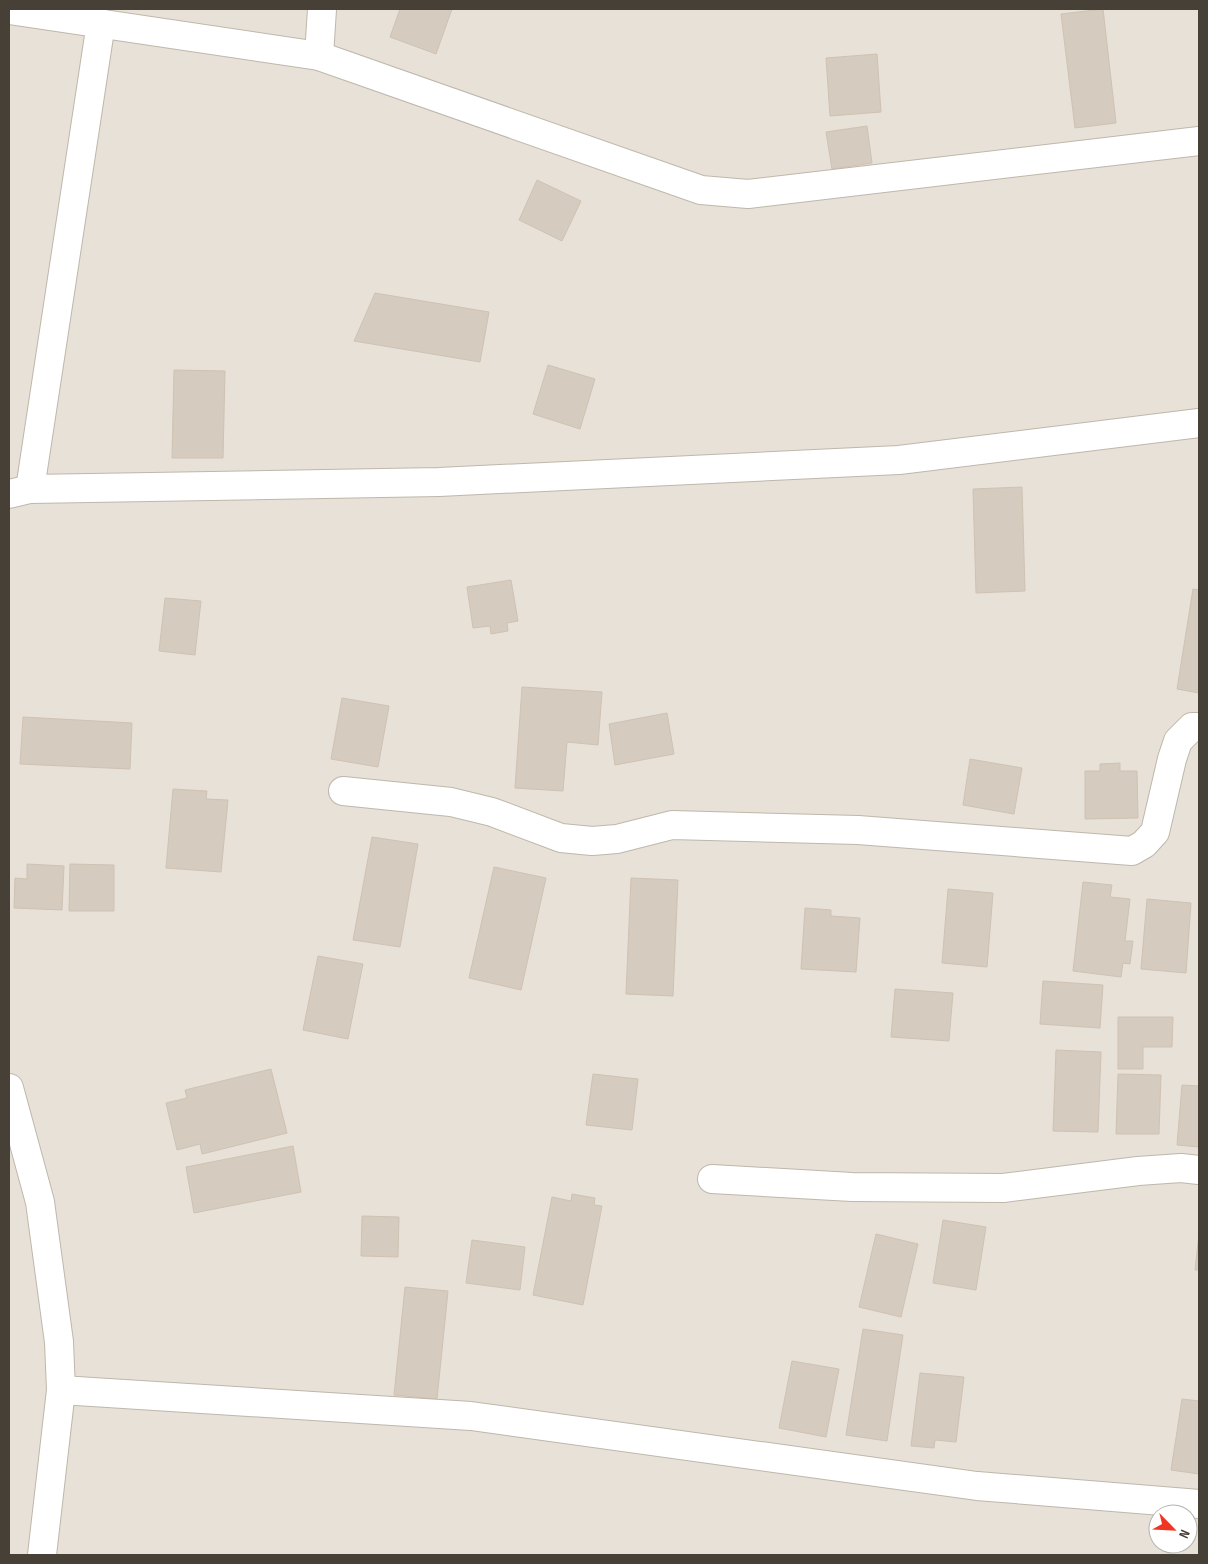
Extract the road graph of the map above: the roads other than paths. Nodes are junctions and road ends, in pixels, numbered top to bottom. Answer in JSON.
{"nodes":[{"id":1,"x":322,"y":9,"type":"edge"},
{"id":2,"x":9,"y":10,"type":"edge"},
{"id":3,"x":101,"y":22,"type":"junction"},
{"id":4,"x":319,"y":56,"type":"junction"},
{"id":5,"x":1199,"y":141,"type":"edge"},
{"id":6,"x":1199,"y":423,"type":"edge"},
{"id":7,"x":20,"y":492,"type":"edge"},
{"id":8,"x":1199,"y":727,"type":"edge"},
{"id":9,"x":343,"y":791,"type":"dead end"},
{"id":10,"x":9,"y":1088,"type":"edge"},
{"id":11,"x":13,"y":1118,"type":"edge"},
{"id":12,"x":1199,"y":1170,"type":"edge"},
{"id":13,"x":712,"y":1179,"type":"dead end"},
{"id":14,"x":61,"y":1390,"type":"junction"},
{"id":15,"x":1199,"y":1504,"type":"edge"},
{"id":16,"x":42,"y":1555,"type":"edge"}],
"edges":[{"from":1,"to":4,"type":"street"},
{"from":2,"to":3,"type":"street"},
{"from":3,"to":4,"type":"street"},
{"from":3,"to":7,"type":"street"},
{"from":4,"to":5,"type":"street"},
{"from":6,"to":7,"type":"street"},
{"from":8,"to":9,"type":"street"},
{"from":10,"to":11,"type":"street"},
{"from":11,"to":14,"type":"street"},
{"from":12,"to":13,"type":"street"},
{"from":14,"to":15,"type":"street"},
{"from":14,"to":16,"type":"street"}]}
